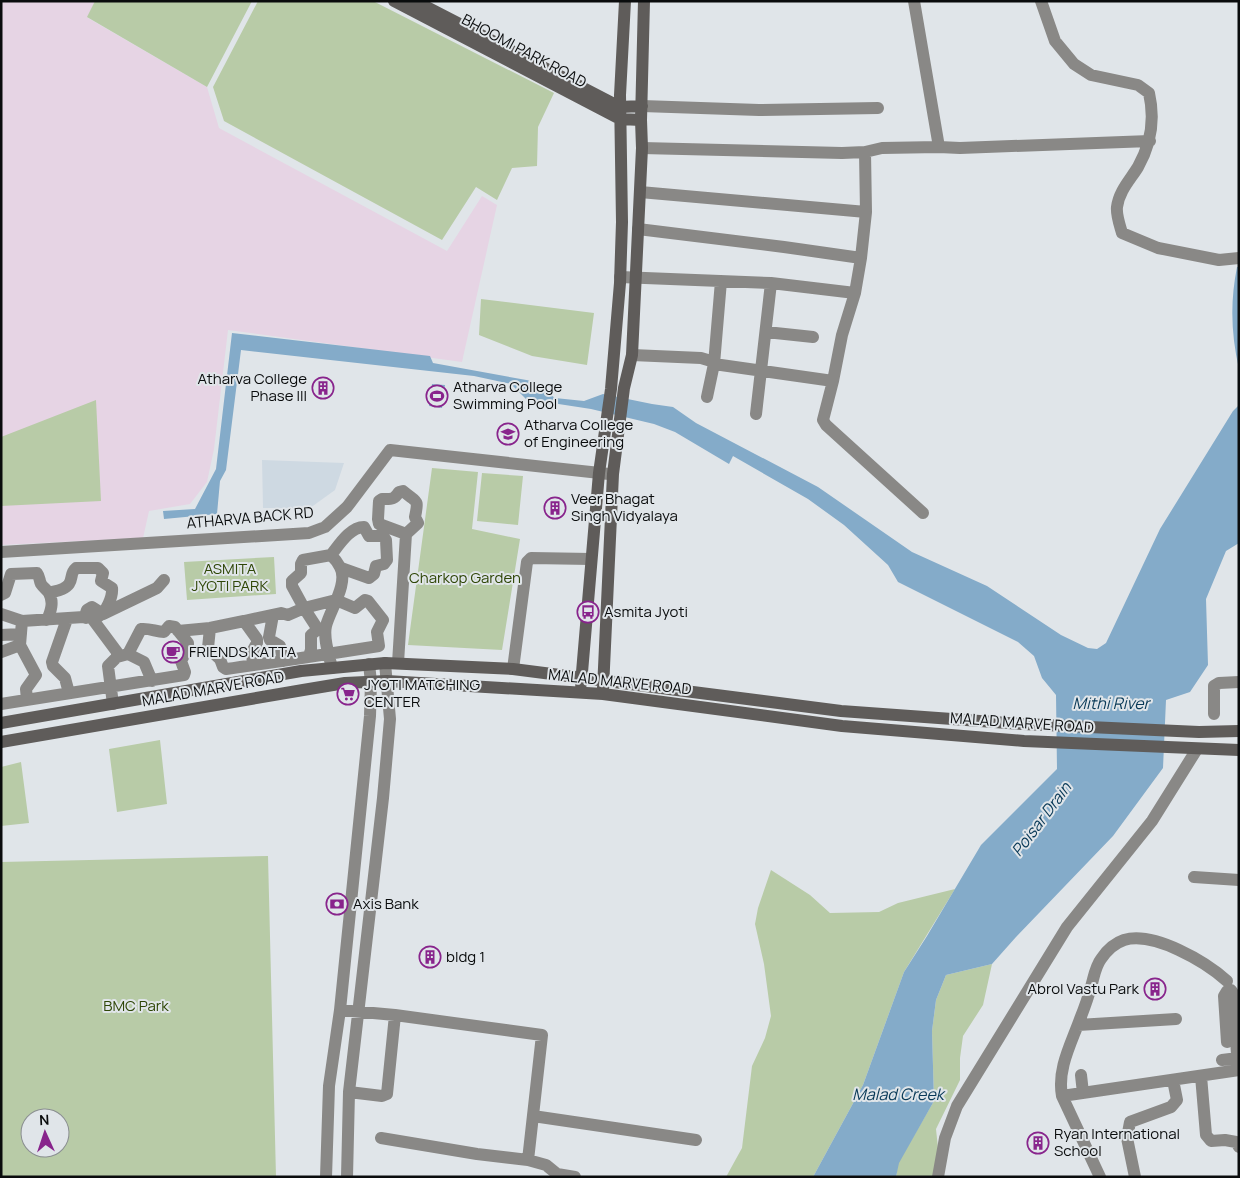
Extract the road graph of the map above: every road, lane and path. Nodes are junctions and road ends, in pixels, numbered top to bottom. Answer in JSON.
{"nodes":[{"id":1,"x":415,"y":1,"type":"edge"},
{"id":2,"x":625,"y":1,"type":"edge"},
{"id":3,"x":644,"y":1,"type":"edge"},
{"id":4,"x":914,"y":1,"type":"edge"},
{"id":5,"x":1042,"y":1,"type":"edge"},
{"id":6,"x":397,"y":2,"type":"edge"},
{"id":7,"x":489,"y":45,"type":"junction"},
{"id":8,"x":642,"y":106,"type":"junction"},
{"id":9,"x":878,"y":108,"type":"dead end"},
{"id":10,"x":620,"y":113,"type":"junction"},
{"id":11,"x":641,"y":120,"type":"junction"},
{"id":12,"x":1150,"y":141,"type":"junction"},
{"id":13,"x":939,"y":147,"type":"junction"},
{"id":14,"x":642,"y":148,"type":"junction"},
{"id":15,"x":866,"y":152,"type":"junction"},
{"id":16,"x":640,"y":192,"type":"junction"},
{"id":17,"x":866,"y":212,"type":"junction"},
{"id":18,"x":638,"y":229,"type":"junction"},
{"id":19,"x":861,"y":258,"type":"junction"},
{"id":20,"x":1239,"y":258,"type":"edge"},
{"id":21,"x":620,"y":277,"type":"junction"},
{"id":22,"x":635,"y":277,"type":"junction"},
{"id":23,"x":721,"y":281,"type":"junction"},
{"id":24,"x":771,"y":283,"type":"junction"},
{"id":25,"x":855,"y":293,"type":"junction"},
{"id":26,"x":617,"y":319,"type":"junction"},
{"id":27,"x":633,"y":319,"type":"junction"},
{"id":28,"x":766,"y":332,"type":"junction"},
{"id":29,"x":813,"y":337,"type":"dead end"},
{"id":30,"x":632,"y":355,"type":"junction"},
{"id":31,"x":714,"y":364,"type":"junction"},
{"id":32,"x":761,"y":372,"type":"junction"},
{"id":33,"x":833,"y":381,"type":"junction"},
{"id":34,"x":707,"y":397,"type":"dead end"},
{"id":35,"x":756,"y":414,"type":"dead end"},
{"id":36,"x":599,"y":473,"type":"junction"},
{"id":37,"x":613,"y":474,"type":"junction"},
{"id":38,"x":923,"y":513,"type":"dead end"},
{"id":39,"x":386,"y":545,"type":"junction"},
{"id":40,"x":1,"y":552,"type":"edge"},
{"id":41,"x":331,"y":554,"type":"junction"},
{"id":42,"x":591,"y":559,"type":"junction"},
{"id":43,"x":341,"y":568,"type":"junction"},
{"id":44,"x":164,"y":580,"type":"dead end"},
{"id":45,"x":48,"y":593,"type":"junction"},
{"id":46,"x":1,"y":595,"type":"edge"},
{"id":47,"x":336,"y":600,"type":"junction"},
{"id":48,"x":304,"y":608,"type":"junction"},
{"id":49,"x":1,"y":614,"type":"edge"},
{"id":50,"x":273,"y":615,"type":"junction"},
{"id":51,"x":93,"y":616,"type":"junction"},
{"id":52,"x":67,"y":619,"type":"junction"},
{"id":53,"x":47,"y":620,"type":"junction"},
{"id":54,"x":244,"y":621,"type":"junction"},
{"id":55,"x":210,"y":628,"type":"junction"},
{"id":56,"x":178,"y":630,"type":"junction"},
{"id":57,"x":21,"y":633,"type":"junction"},
{"id":58,"x":1,"y":635,"type":"edge"},
{"id":59,"x":399,"y":644,"type":"junction"},
{"id":60,"x":379,"y":646,"type":"junction"},
{"id":61,"x":188,"y":648,"type":"junction"},
{"id":62,"x":208,"y":648,"type":"junction"},
{"id":63,"x":1,"y":652,"type":"edge"},
{"id":64,"x":329,"y":654,"type":"junction"},
{"id":65,"x":122,"y":655,"type":"junction"},
{"id":66,"x":309,"y":656,"type":"junction"},
{"id":67,"x":283,"y":660,"type":"junction"},
{"id":68,"x":392,"y":663,"type":"junction"},
{"id":69,"x":368,"y":664,"type":"junction"},
{"id":70,"x":253,"y":665,"type":"junction"},
{"id":71,"x":332,"y":668,"type":"junction"},
{"id":72,"x":513,"y":669,"type":"junction"},
{"id":73,"x":581,"y":678,"type":"junction"},
{"id":74,"x":387,"y":680,"type":"junction"},
{"id":75,"x":602,"y":680,"type":"junction"},
{"id":76,"x":152,"y":681,"type":"junction"},
{"id":77,"x":371,"y":682,"type":"junction"},
{"id":78,"x":1239,"y":682,"type":"edge"},
{"id":79,"x":111,"y":687,"type":"junction"},
{"id":80,"x":582,"y":692,"type":"junction"},
{"id":81,"x":69,"y":693,"type":"junction"},
{"id":82,"x":603,"y":694,"type":"junction"},
{"id":83,"x":27,"y":700,"type":"junction"},
{"id":84,"x":1,"y":704,"type":"edge"},
{"id":85,"x":113,"y":704,"type":"junction"},
{"id":86,"x":1214,"y":714,"type":"dead end"},
{"id":87,"x":1,"y":723,"type":"edge"},
{"id":88,"x":1215,"y":731,"type":"junction"},
{"id":89,"x":1239,"y":731,"type":"edge"},
{"id":90,"x":1239,"y":739,"type":"edge"},
{"id":91,"x":1,"y":742,"type":"edge"},
{"id":92,"x":1197,"y":749,"type":"junction"},
{"id":93,"x":1239,"y":750,"type":"edge"},
{"id":94,"x":1194,"y":877,"type":"dead end"},
{"id":95,"x":1239,"y":880,"type":"edge"},
{"id":96,"x":349,"y":921,"type":"junction"},
{"id":97,"x":369,"y":923,"type":"junction"},
{"id":98,"x":344,"y":977,"type":"junction"},
{"id":99,"x":363,"y":980,"type":"junction"},
{"id":100,"x":1227,"y":981,"type":"dead end"},
{"id":101,"x":340,"y":1010,"type":"junction"},
{"id":102,"x":360,"y":1012,"type":"junction"},
{"id":103,"x":394,"y":1016,"type":"junction"},
{"id":104,"x":1176,"y":1019,"type":"dead end"},
{"id":105,"x":1078,"y":1025,"type":"junction"},
{"id":106,"x":1227,"y":1042,"type":"dead end"},
{"id":107,"x":1238,"y":1066,"type":"edge"},
{"id":108,"x":1081,"y":1075,"type":"dead end"},
{"id":109,"x":1201,"y":1076,"type":"junction"},
{"id":110,"x":1173,"y":1080,"type":"junction"},
{"id":111,"x":349,"y":1092,"type":"junction"},
{"id":112,"x":1083,"y":1093,"type":"junction"},
{"id":113,"x":1062,"y":1096,"type":"junction"},
{"id":114,"x":533,"y":1116,"type":"junction"},
{"id":115,"x":381,"y":1138,"type":"dead end"},
{"id":116,"x":696,"y":1140,"type":"dead end"},
{"id":117,"x":1239,"y":1147,"type":"edge"},
{"id":118,"x":528,"y":1160,"type":"junction"},
{"id":119,"x":557,"y":1175,"type":"edge"},
{"id":120,"x":1133,"y":1176,"type":"edge"},
{"id":121,"x":326,"y":1177,"type":"edge"},
{"id":122,"x":347,"y":1177,"type":"edge"},
{"id":123,"x":575,"y":1177,"type":"edge"},
{"id":124,"x":938,"y":1177,"type":"edge"},
{"id":125,"x":1100,"y":1177,"type":"edge"}],
"edges":[{"from":1,"to":7,"type":"main road","name":"BHOOMI PARK ROAD"},
{"from":2,"to":10,"type":"main road"},
{"from":3,"to":8,"type":"main road"},
{"from":4,"to":13,"type":"street"},
{"from":5,"to":12,"type":"street"},
{"from":6,"to":7,"type":"main road","name":"BHOOMI PARK ROAD"},
{"from":7,"to":10,"type":"main road","name":"BHOOMI PARK ROAD"},
{"from":8,"to":9,"type":"street"},
{"from":8,"to":10,"type":"main road","name":"BHOOMI PARK ROAD"},
{"from":8,"to":11,"type":"main road"},
{"from":10,"to":11,"type":"main road","name":"BHOOMI PARK ROAD"},
{"from":10,"to":21,"type":"main road"},
{"from":11,"to":14,"type":"main road"},
{"from":12,"to":13,"type":"street"},
{"from":12,"to":20,"type":"street"},
{"from":13,"to":15,"type":"street"},
{"from":14,"to":15,"type":"street"},
{"from":14,"to":16,"type":"main road"},
{"from":15,"to":17,"type":"street"},
{"from":16,"to":17,"type":"street"},
{"from":16,"to":18,"type":"main road"},
{"from":17,"to":19,"type":"street"},
{"from":18,"to":19,"type":"street"},
{"from":18,"to":22,"type":"main road"},
{"from":19,"to":25,"type":"street"},
{"from":21,"to":22,"type":"street"},
{"from":21,"to":26,"type":"main road"},
{"from":22,"to":23,"type":"street"},
{"from":22,"to":27,"type":"main road"},
{"from":23,"to":24,"type":"street"},
{"from":23,"to":31,"type":"street"},
{"from":24,"to":25,"type":"street"},
{"from":24,"to":28,"type":"street"},
{"from":25,"to":33,"type":"street"},
{"from":26,"to":27,"type":"main road"},
{"from":26,"to":36,"type":"main road"},
{"from":27,"to":30,"type":"main road"},
{"from":28,"to":29,"type":"street"},
{"from":28,"to":32,"type":"street"},
{"from":30,"to":31,"type":"street"},
{"from":30,"to":37,"type":"main road"},
{"from":31,"to":32,"type":"street"},
{"from":31,"to":34,"type":"street"},
{"from":32,"to":33,"type":"street"},
{"from":32,"to":35,"type":"street"},
{"from":33,"to":38,"type":"street"},
{"from":36,"to":37,"type":"street","name":"ATHARVA BACK RD"},
{"from":36,"to":40,"type":"street","name":"ATHARVA BACK RD"},
{"from":36,"to":42,"type":"main road"},
{"from":37,"to":75,"type":"main road"},
{"from":39,"to":41,"type":"street"},
{"from":39,"to":43,"type":"street"},
{"from":39,"to":59,"type":"street"},
{"from":41,"to":43,"type":"street"},
{"from":41,"to":48,"type":"street"},
{"from":42,"to":72,"type":"street"},
{"from":42,"to":73,"type":"main road"},
{"from":43,"to":47,"type":"street"},
{"from":44,"to":51,"type":"street"},
{"from":45,"to":46,"type":"street"},
{"from":45,"to":51,"type":"street"},
{"from":45,"to":53,"type":"street"},
{"from":47,"to":48,"type":"street"},
{"from":47,"to":60,"type":"street"},
{"from":47,"to":64,"type":"street"},
{"from":48,"to":50,"type":"street"},
{"from":48,"to":66,"type":"street"},
{"from":49,"to":57,"type":"street"},
{"from":50,"to":54,"type":"street"},
{"from":50,"to":67,"type":"street"},
{"from":51,"to":52,"type":"street"},
{"from":51,"to":65,"type":"street"},
{"from":52,"to":53,"type":"street"},
{"from":52,"to":81,"type":"street"},
{"from":53,"to":57,"type":"street"},
{"from":54,"to":55,"type":"street"},
{"from":54,"to":70,"type":"street"},
{"from":55,"to":56,"type":"street"},
{"from":55,"to":62,"type":"street"},
{"from":56,"to":61,"type":"street"},
{"from":56,"to":65,"type":"street"},
{"from":57,"to":58,"type":"street"},
{"from":57,"to":63,"type":"street"},
{"from":57,"to":83,"type":"street"},
{"from":59,"to":60,"type":"street"},
{"from":59,"to":68,"type":"street"},
{"from":60,"to":64,"type":"street"},
{"from":61,"to":62,"type":"street"},
{"from":61,"to":76,"type":"street"},
{"from":62,"to":70,"type":"street"},
{"from":64,"to":66,"type":"street"},
{"from":64,"to":71,"type":"street"},
{"from":65,"to":76,"type":"street"},
{"from":65,"to":79,"type":"street"},
{"from":66,"to":67,"type":"street"},
{"from":67,"to":70,"type":"street"},
{"from":68,"to":69,"type":"main road","name":"MALAD MARVE ROAD"},
{"from":68,"to":72,"type":"main road","name":"MALAD MARVE ROAD"},
{"from":68,"to":74,"type":"street"},
{"from":69,"to":71,"type":"main road","name":"MALAD MARVE ROAD"},
{"from":69,"to":77,"type":"street"},
{"from":71,"to":85,"type":"main road","name":"MALAD MARVE ROAD"},
{"from":72,"to":73,"type":"main road","name":"MALAD MARVE ROAD"},
{"from":73,"to":75,"type":"main road","name":"MALAD MARVE ROAD"},
{"from":73,"to":80,"type":"main road"},
{"from":74,"to":77,"type":"main road","name":"MALAD MARVE ROAD"},
{"from":74,"to":80,"type":"main road","name":"MALAD MARVE ROAD"},
{"from":74,"to":97,"type":"street"},
{"from":75,"to":82,"type":"main road"},
{"from":75,"to":88,"type":"main road","name":"MALAD MARVE ROAD"},
{"from":76,"to":79,"type":"street"},
{"from":77,"to":91,"type":"main road","name":"MALAD MARVE ROAD"},
{"from":77,"to":96,"type":"street"},
{"from":78,"to":86,"type":"street"},
{"from":79,"to":81,"type":"street"},
{"from":79,"to":85,"type":"street"},
{"from":80,"to":82,"type":"main road","name":"MALAD MARVE ROAD"},
{"from":81,"to":83,"type":"street"},
{"from":82,"to":92,"type":"main road","name":"MALAD MARVE ROAD"},
{"from":83,"to":84,"type":"street"},
{"from":85,"to":87,"type":"main road","name":"MALAD MARVE ROAD"},
{"from":88,"to":89,"type":"main road","name":"MALAD MARVE ROAD"},
{"from":88,"to":90,"type":"main road"},
{"from":92,"to":93,"type":"main road","name":"MALAD MARVE ROAD"},
{"from":92,"to":124,"type":"street"},
{"from":94,"to":95,"type":"street"},
{"from":96,"to":97,"type":"street"},
{"from":96,"to":98,"type":"street"},
{"from":97,"to":99,"type":"street"},
{"from":98,"to":99,"type":"street"},
{"from":98,"to":101,"type":"street"},
{"from":99,"to":102,"type":"street"},
{"from":100,"to":105,"type":"street"},
{"from":101,"to":102,"type":"street"},
{"from":101,"to":121,"type":"street"},
{"from":102,"to":103,"type":"street"},
{"from":102,"to":111,"type":"street"},
{"from":103,"to":111,"type":"street"},
{"from":103,"to":114,"type":"street"},
{"from":104,"to":105,"type":"street"},
{"from":105,"to":113,"type":"street"},
{"from":106,"to":107,"type":"street"},
{"from":107,"to":109,"type":"street"},
{"from":108,"to":112,"type":"street"},
{"from":109,"to":110,"type":"street"},
{"from":109,"to":117,"type":"street"},
{"from":110,"to":112,"type":"street"},
{"from":110,"to":120,"type":"street"},
{"from":111,"to":122,"type":"street"},
{"from":112,"to":113,"type":"street"},
{"from":113,"to":125,"type":"street"},
{"from":114,"to":116,"type":"street"},
{"from":114,"to":118,"type":"street"},
{"from":115,"to":118,"type":"street"},
{"from":118,"to":119,"type":"street"},
{"from":119,"to":123,"type":"street"}]}
